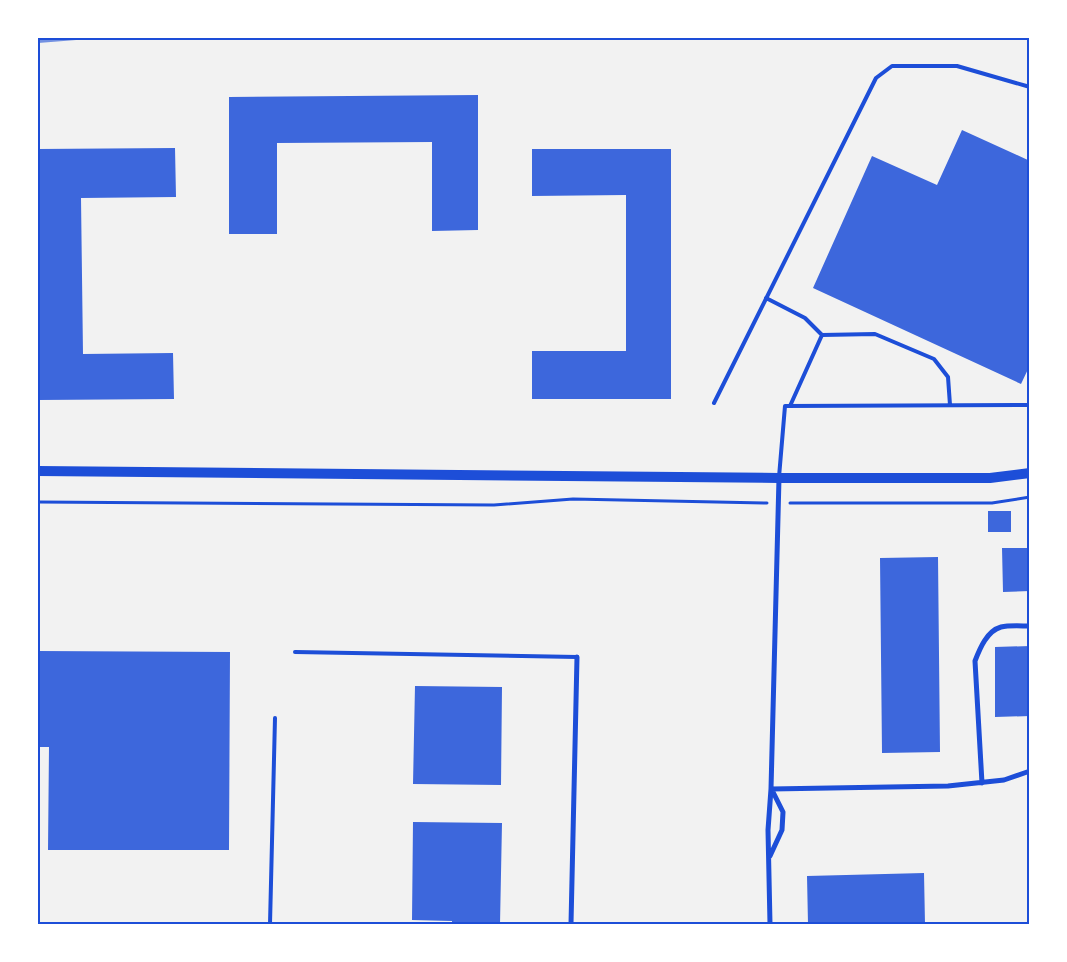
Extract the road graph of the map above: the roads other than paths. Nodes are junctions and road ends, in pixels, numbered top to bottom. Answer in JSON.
{"nodes":[{"id":1,"x":1030,"y":87,"type":"edge"},
{"id":2,"x":766,"y":298,"type":"junction"},
{"id":3,"x":822,"y":335,"type":"junction"},
{"id":4,"x":714,"y":403,"type":"dead end"},
{"id":5,"x":950,"y":405,"type":"junction"},
{"id":6,"x":1030,"y":405,"type":"edge"},
{"id":7,"x":790,"y":406,"type":"junction"},
{"id":8,"x":38,"y":471,"type":"edge"},
{"id":9,"x":1030,"y":474,"type":"edge"},
{"id":10,"x":779,"y":478,"type":"junction"},
{"id":11,"x":1030,"y":626,"type":"edge"},
{"id":12,"x":296,"y":652,"type":"dead end"},
{"id":13,"x":577,"y":657,"type":"joint"},
{"id":14,"x":274,"y":718,"type":"dead end"},
{"id":15,"x":1030,"y":771,"type":"edge"},
{"id":16,"x":982,"y":783,"type":"junction"},
{"id":17,"x":771,"y":789,"type":"junction"},
{"id":18,"x":769,"y":859,"type":"junction"},
{"id":19,"x":270,"y":924,"type":"edge"},
{"id":20,"x":571,"y":924,"type":"edge"},
{"id":21,"x":770,"y":924,"type":"edge"}],
"edges":[{"from":1,"to":2,"type":"lane"},
{"from":2,"to":3,"type":"lane"},
{"from":2,"to":4,"type":"lane"},
{"from":3,"to":5,"type":"lane"},
{"from":3,"to":7,"type":"lane"},
{"from":5,"to":6,"type":"lane"},
{"from":5,"to":7,"type":"lane"},
{"from":7,"to":10,"type":"lane"},
{"from":8,"to":10,"type":"main road"},
{"from":9,"to":10,"type":"main road"},
{"from":10,"to":17,"type":"street"},
{"from":11,"to":16,"type":"street"},
{"from":12,"to":13,"type":"lane"},
{"from":13,"to":20,"type":"street"},
{"from":14,"to":19,"type":"lane"},
{"from":15,"to":16,"type":"street"},
{"from":16,"to":17,"type":"street"},
{"from":17,"to":18,"type":"street"},
{"from":17,"to":18,"type":"street"},
{"from":18,"to":21,"type":"street"}]}
